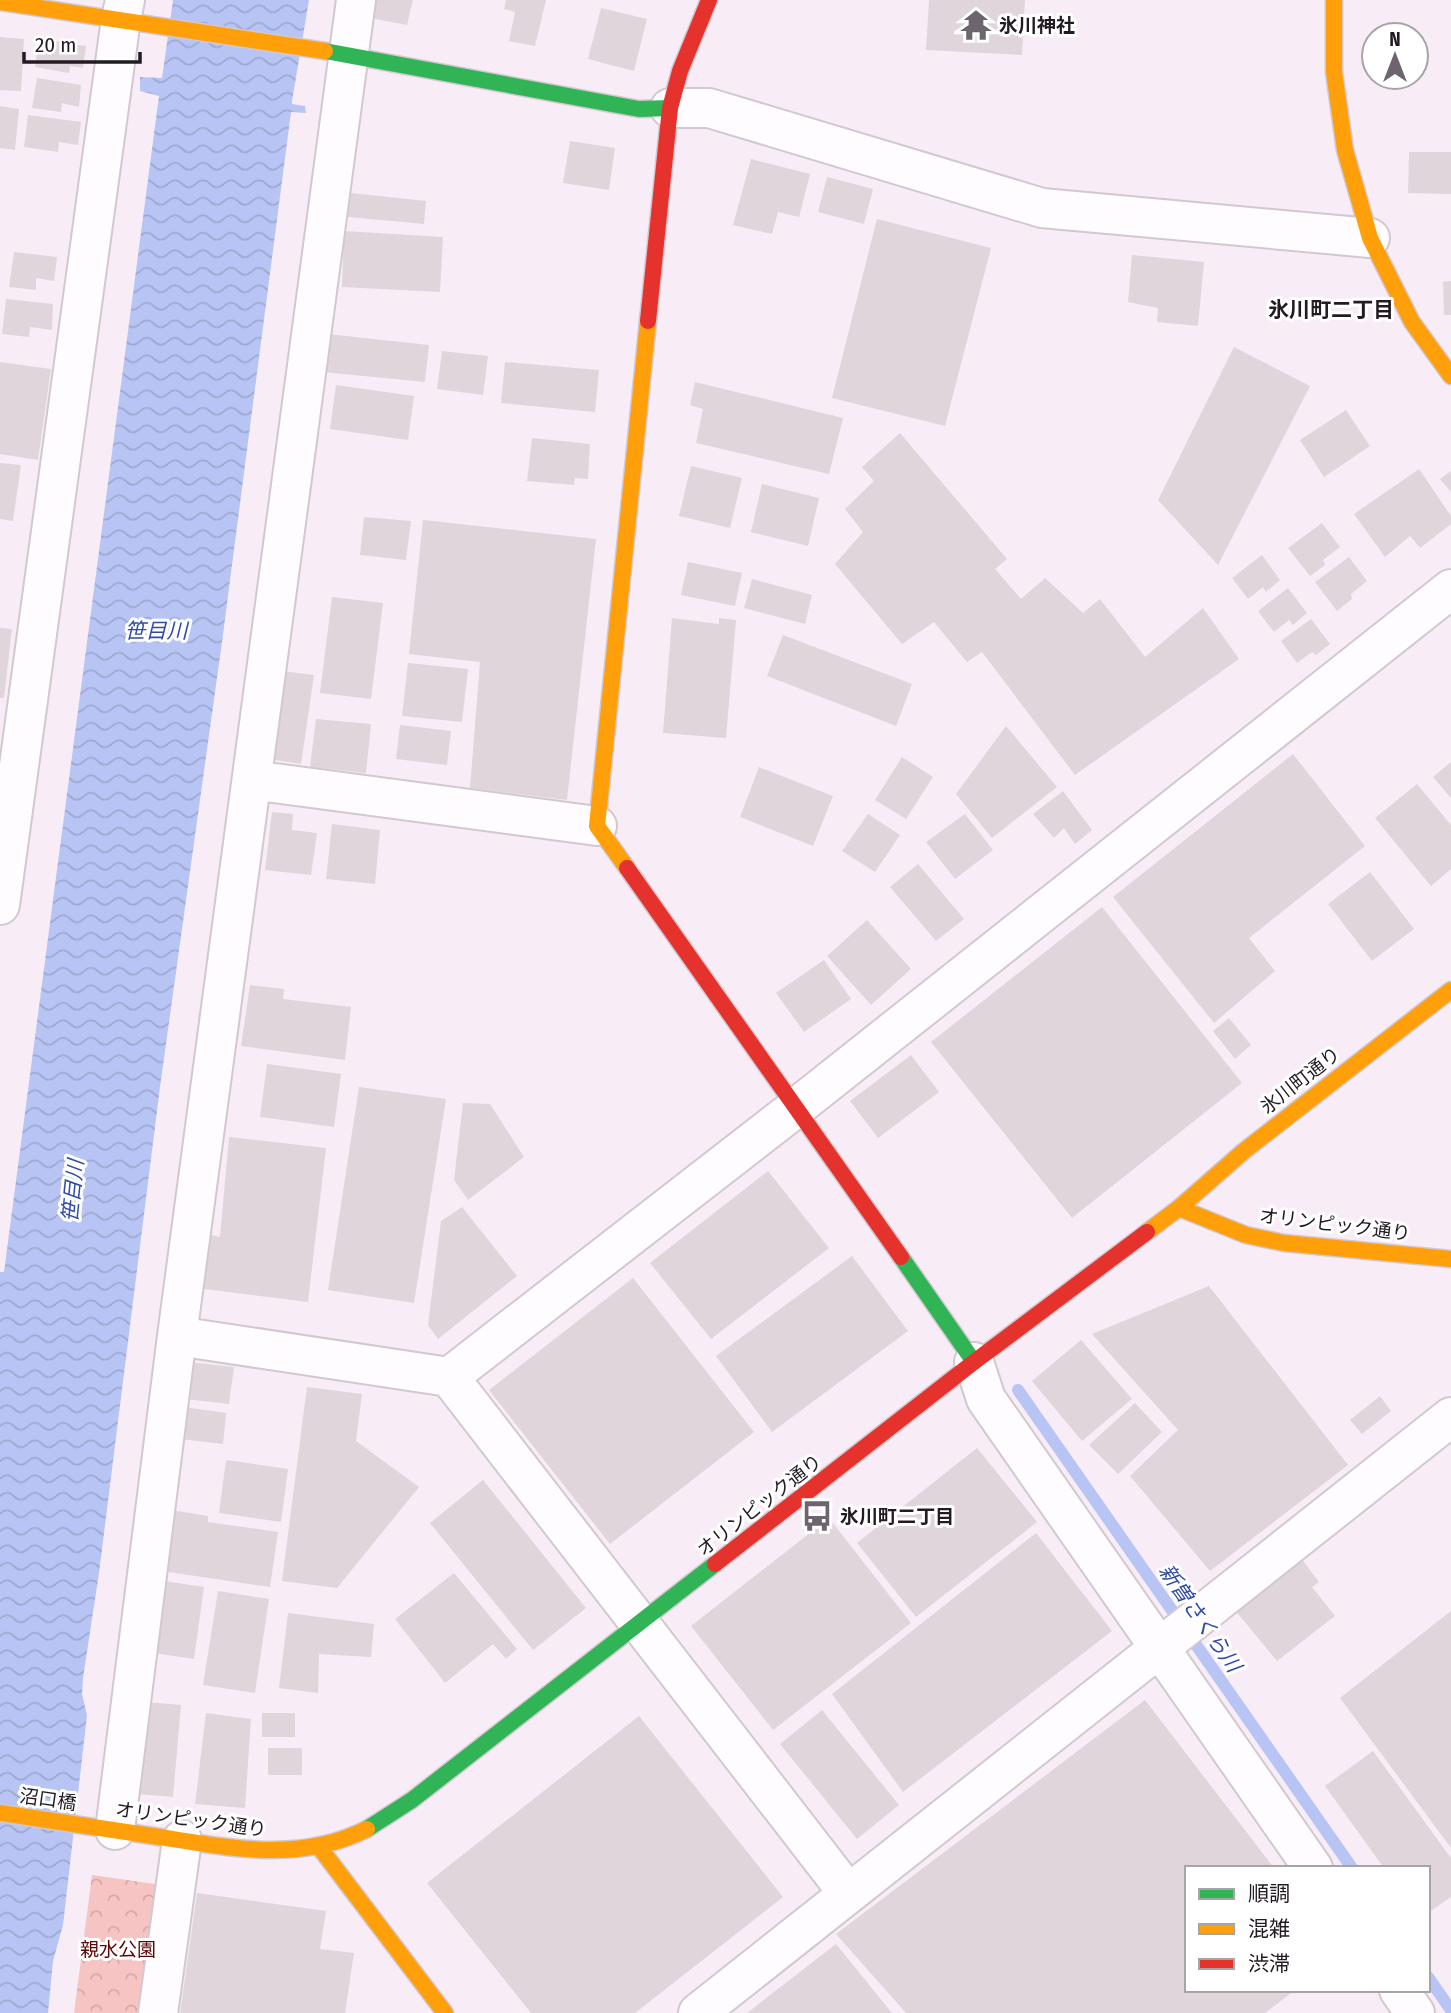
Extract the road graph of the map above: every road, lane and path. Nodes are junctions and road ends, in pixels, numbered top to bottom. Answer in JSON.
{"nodes":[{"id":1,"x":356,"y":0,"type":"edge"},
{"id":2,"x":709,"y":0,"type":"edge"},
{"id":3,"x":1334,"y":0,"type":"edge"},
{"id":4,"x":0,"y":2,"type":"edge"},
{"id":5,"x":128,"y":14,"type":"edge"},
{"id":6,"x":339,"y":53,"type":"junction"},
{"id":7,"x":670,"y":108,"type":"junction"},
{"id":8,"x":1370,"y":238,"type":"junction"},
{"id":9,"x":1451,"y":376,"type":"edge"},
{"id":10,"x":1451,"y":589,"type":"edge"},
{"id":11,"x":10,"y":751,"type":"edge"},
{"id":12,"x":252,"y":780,"type":"junction"},
{"id":13,"x":597,"y":826,"type":"junction"},
{"id":14,"x":0,"y":905,"type":"edge"},
{"id":15,"x":1451,"y":990,"type":"edge"},
{"id":16,"x":797,"y":1107,"type":"junction"},
{"id":17,"x":1179,"y":1208,"type":"junction"},
{"id":18,"x":1451,"y":1259,"type":"edge"},
{"id":19,"x":177,"y":1336,"type":"junction"},
{"id":20,"x":974,"y":1362,"type":"junction"},
{"id":21,"x":449,"y":1377,"type":"junction"},
{"id":22,"x":1451,"y":1417,"type":"edge"},
{"id":23,"x":639,"y":1626,"type":"junction"},
{"id":24,"x":1162,"y":1646,"type":"junction"},
{"id":25,"x":0,"y":1813,"type":"edge"},
{"id":26,"x":102,"y":1828,"type":"junction"},
{"id":27,"x":182,"y":1840,"type":"junction"},
{"id":28,"x":320,"y":1848,"type":"junction"},
{"id":29,"x":1312,"y":1866,"type":"edge"},
{"id":30,"x":848,"y":1894,"type":"junction"},
{"id":31,"x":1400,"y":1992,"type":"edge"},
{"id":32,"x":158,"y":2013,"type":"edge"},
{"id":33,"x":445,"y":2013,"type":"edge"},
{"id":34,"x":698,"y":2013,"type":"edge"},
{"id":35,"x":1415,"y":2013,"type":"edge"}],
"edges":[{"from":1,"to":6,"type":"street"},
{"from":2,"to":7,"type":"street"},
{"from":3,"to":8,"type":"street"},
{"from":4,"to":5,"type":"street"},
{"from":5,"to":6,"type":"street"},
{"from":5,"to":11,"type":"street"},
{"from":6,"to":7,"type":"street"},
{"from":6,"to":12,"type":"street"},
{"from":7,"to":8,"type":"street"},
{"from":7,"to":13,"type":"street"},
{"from":8,"to":9,"type":"street"},
{"from":10,"to":16,"type":"street"},
{"from":11,"to":14,"type":"street"},
{"from":12,"to":13,"type":"street"},
{"from":12,"to":19,"type":"street"},
{"from":13,"to":16,"type":"street"},
{"from":15,"to":17,"type":"street","name":"氷川町通り"},
{"from":16,"to":20,"type":"street"},
{"from":16,"to":21,"type":"street"},
{"from":17,"to":18,"type":"street","name":"オリンピック通り"},
{"from":17,"to":20,"type":"street","name":"オリンピック通り"},
{"from":19,"to":21,"type":"street"},
{"from":19,"to":26,"type":"street"},
{"from":20,"to":23,"type":"street","name":"オリンピック通り"},
{"from":20,"to":24,"type":"street"},
{"from":21,"to":23,"type":"street"},
{"from":22,"to":24,"type":"street"},
{"from":23,"to":28,"type":"street","name":"オリンピック通り"},
{"from":23,"to":30,"type":"street"},
{"from":24,"to":29,"type":"street"},
{"from":24,"to":30,"type":"street"},
{"from":25,"to":26,"type":"street","name":"沼口橋"},
{"from":26,"to":27,"type":"street","name":"オリンピック通り"},
{"from":27,"to":28,"type":"street","name":"オリンピック通り"},
{"from":27,"to":32,"type":"street"},
{"from":28,"to":33,"type":"street"},
{"from":30,"to":34,"type":"street"},
{"from":31,"to":35,"type":"street"}]}
